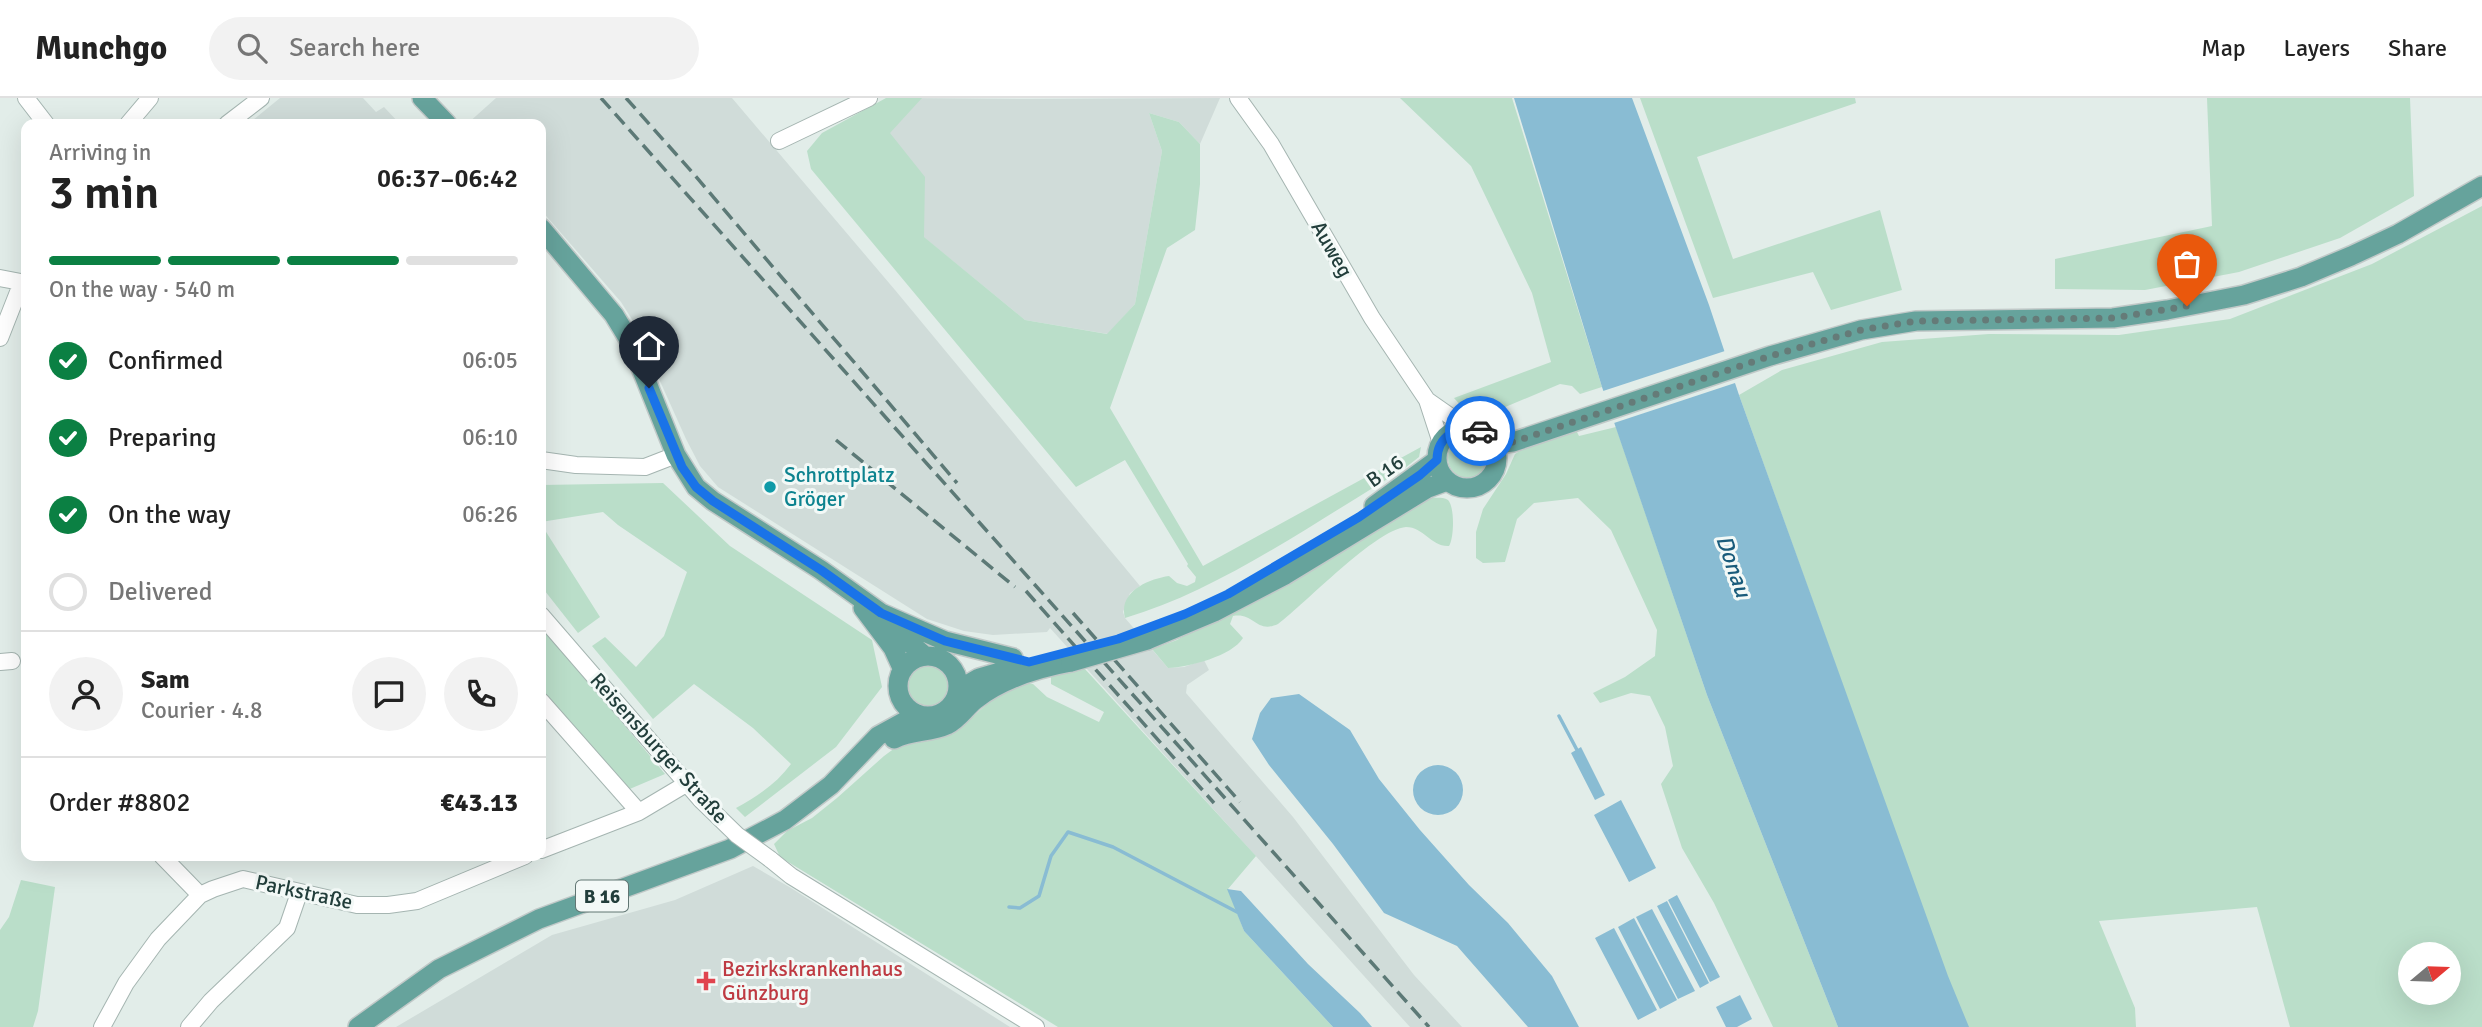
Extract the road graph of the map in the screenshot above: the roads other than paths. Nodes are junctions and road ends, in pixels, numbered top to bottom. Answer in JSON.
{"nodes":[{"id":1,"x":26,"y":98,"type":"edge"},
{"id":2,"x":150,"y":98,"type":"edge"},
{"id":3,"x":261,"y":98,"type":"edge"},
{"id":4,"x":422,"y":98,"type":"edge"},
{"id":5,"x":869,"y":98,"type":"edge"},
{"id":6,"x":1238,"y":98,"type":"edge"},
{"id":7,"x":42,"y":119,"type":"edge"},
{"id":8,"x":132,"y":119,"type":"edge"},
{"id":9,"x":234,"y":119,"type":"edge"},
{"id":10,"x":442,"y":119,"type":"edge"},
{"id":11,"x":779,"y":141,"type":"dead end"},
{"id":12,"x":2482,"y":186,"type":"edge"},
{"id":13,"x":546,"y":234,"type":"edge"},
{"id":14,"x":0,"y":278,"type":"edge"},
{"id":15,"x":21,"y":282,"type":"edge"},
{"id":16,"x":21,"y":289,"type":"edge"},
{"id":17,"x":0,"y":338,"type":"edge"},
{"id":18,"x":1427,"y":400,"type":"junction"},
{"id":19,"x":1467,"y":428,"type":"junction"},
{"id":20,"x":1494,"y":444,"type":"junction"},
{"id":21,"x":1439,"y":452,"type":"junction"},
{"id":22,"x":676,"y":454,"type":"junction"},
{"id":23,"x":546,"y":461,"type":"edge"},
{"id":24,"x":1447,"y":481,"type":"junction"},
{"id":25,"x":1407,"y":500,"type":"junction"},
{"id":26,"x":1359,"y":517,"type":"junction"},
{"id":27,"x":849,"y":591,"type":"junction"},
{"id":28,"x":881,"y":613,"type":"junction"},
{"id":29,"x":546,"y":621,"type":"edge"},
{"id":30,"x":1143,"y":636,"type":"junction"},
{"id":31,"x":925,"y":656,"type":"junction"},
{"id":32,"x":1024,"y":664,"type":"junction"},
{"id":33,"x":951,"y":666,"type":"junction"},
{"id":34,"x":903,"y":670,"type":"junction"},
{"id":35,"x":958,"y":690,"type":"junction"},
{"id":36,"x":899,"y":694,"type":"junction"},
{"id":37,"x":546,"y":707,"type":"edge"},
{"id":38,"x":918,"y":714,"type":"junction"},
{"id":39,"x":878,"y":736,"type":"junction"},
{"id":40,"x":846,"y":768,"type":"junction"},
{"id":41,"x":686,"y":784,"type":"junction"},
{"id":42,"x":639,"y":812,"type":"junction"},
{"id":43,"x":546,"y":847,"type":"edge"},
{"id":44,"x":167,"y":861,"type":"edge"},
{"id":45,"x":510,"y":861,"type":"edge"},
{"id":46,"x":299,"y":893,"type":"junction"},
{"id":47,"x":200,"y":895,"type":"junction"},
{"id":48,"x":102,"y":1027,"type":"edge"},
{"id":49,"x":189,"y":1027,"type":"edge"},
{"id":50,"x":358,"y":1027,"type":"edge"},
{"id":51,"x":1037,"y":1027,"type":"edge"}],
"edges":[{"from":1,"to":7,"type":"street"},
{"from":2,"to":8,"type":"street"},
{"from":3,"to":9,"type":"street"},
{"from":4,"to":10,"type":"main road"},
{"from":5,"to":11,"type":"street"},
{"from":6,"to":18,"type":"street","name":"Auweg"},
{"from":12,"to":20,"type":"main road"},
{"from":13,"to":22,"type":"main road"},
{"from":14,"to":15,"type":"street"},
{"from":16,"to":17,"type":"street"},
{"from":18,"to":19,"type":"street","name":"Auweg"},
{"from":18,"to":21,"type":"street","name":"Auweg"},
{"from":19,"to":20,"type":"main road"},
{"from":19,"to":21,"type":"main road"},
{"from":20,"to":24,"type":"main road"},
{"from":21,"to":24,"type":"main road"},
{"from":21,"to":26,"type":"main road","name":"B 16"},
{"from":22,"to":23,"type":"street"},
{"from":22,"to":27,"type":"main road"},
{"from":24,"to":25,"type":"main road","number":"B 16"},
{"from":25,"to":26,"type":"main road","number":"B 16"},
{"from":25,"to":30,"type":"main road","number":"B 16"},
{"from":26,"to":30,"type":"main road","number":"B 16"},
{"from":27,"to":28,"type":"main road"},
{"from":27,"to":34,"type":"main road"},
{"from":28,"to":31,"type":"main road"},
{"from":28,"to":32,"type":"main road"},
{"from":29,"to":41,"type":"street","name":"Reisensburger Straße"},
{"from":30,"to":32,"type":"main road","number":"B 16"},
{"from":31,"to":33,"type":"main road","number":"B 16"},
{"from":31,"to":34,"type":"main road"},
{"from":32,"to":33,"type":"main road","number":"B 16"},
{"from":32,"to":35,"type":"main road","number":"B 16"},
{"from":32,"to":40,"type":"main road","number":"B 16"},
{"from":33,"to":35,"type":"main road"},
{"from":34,"to":36,"type":"main road","number":"B 16"},
{"from":35,"to":38,"type":"main road","number":"B 16"},
{"from":36,"to":38,"type":"main road"},
{"from":36,"to":39,"type":"main road","number":"B 16"},
{"from":37,"to":42,"type":"street"},
{"from":38,"to":39,"type":"main road","number":"B 16"},
{"from":39,"to":40,"type":"main road","number":"B 16"},
{"from":40,"to":50,"type":"main road","number":"B 16"},
{"from":41,"to":42,"type":"street"},
{"from":41,"to":51,"type":"street","name":"Reisensburger Straße","bridge":true},
{"from":42,"to":43,"type":"street"},
{"from":44,"to":47,"type":"street"},
{"from":45,"to":46,"type":"street","name":"Parkstraße"},
{"from":46,"to":47,"type":"street","name":"Parkstraße"},
{"from":46,"to":49,"type":"street"},
{"from":47,"to":48,"type":"street","name":"Parkstraße"}]}
